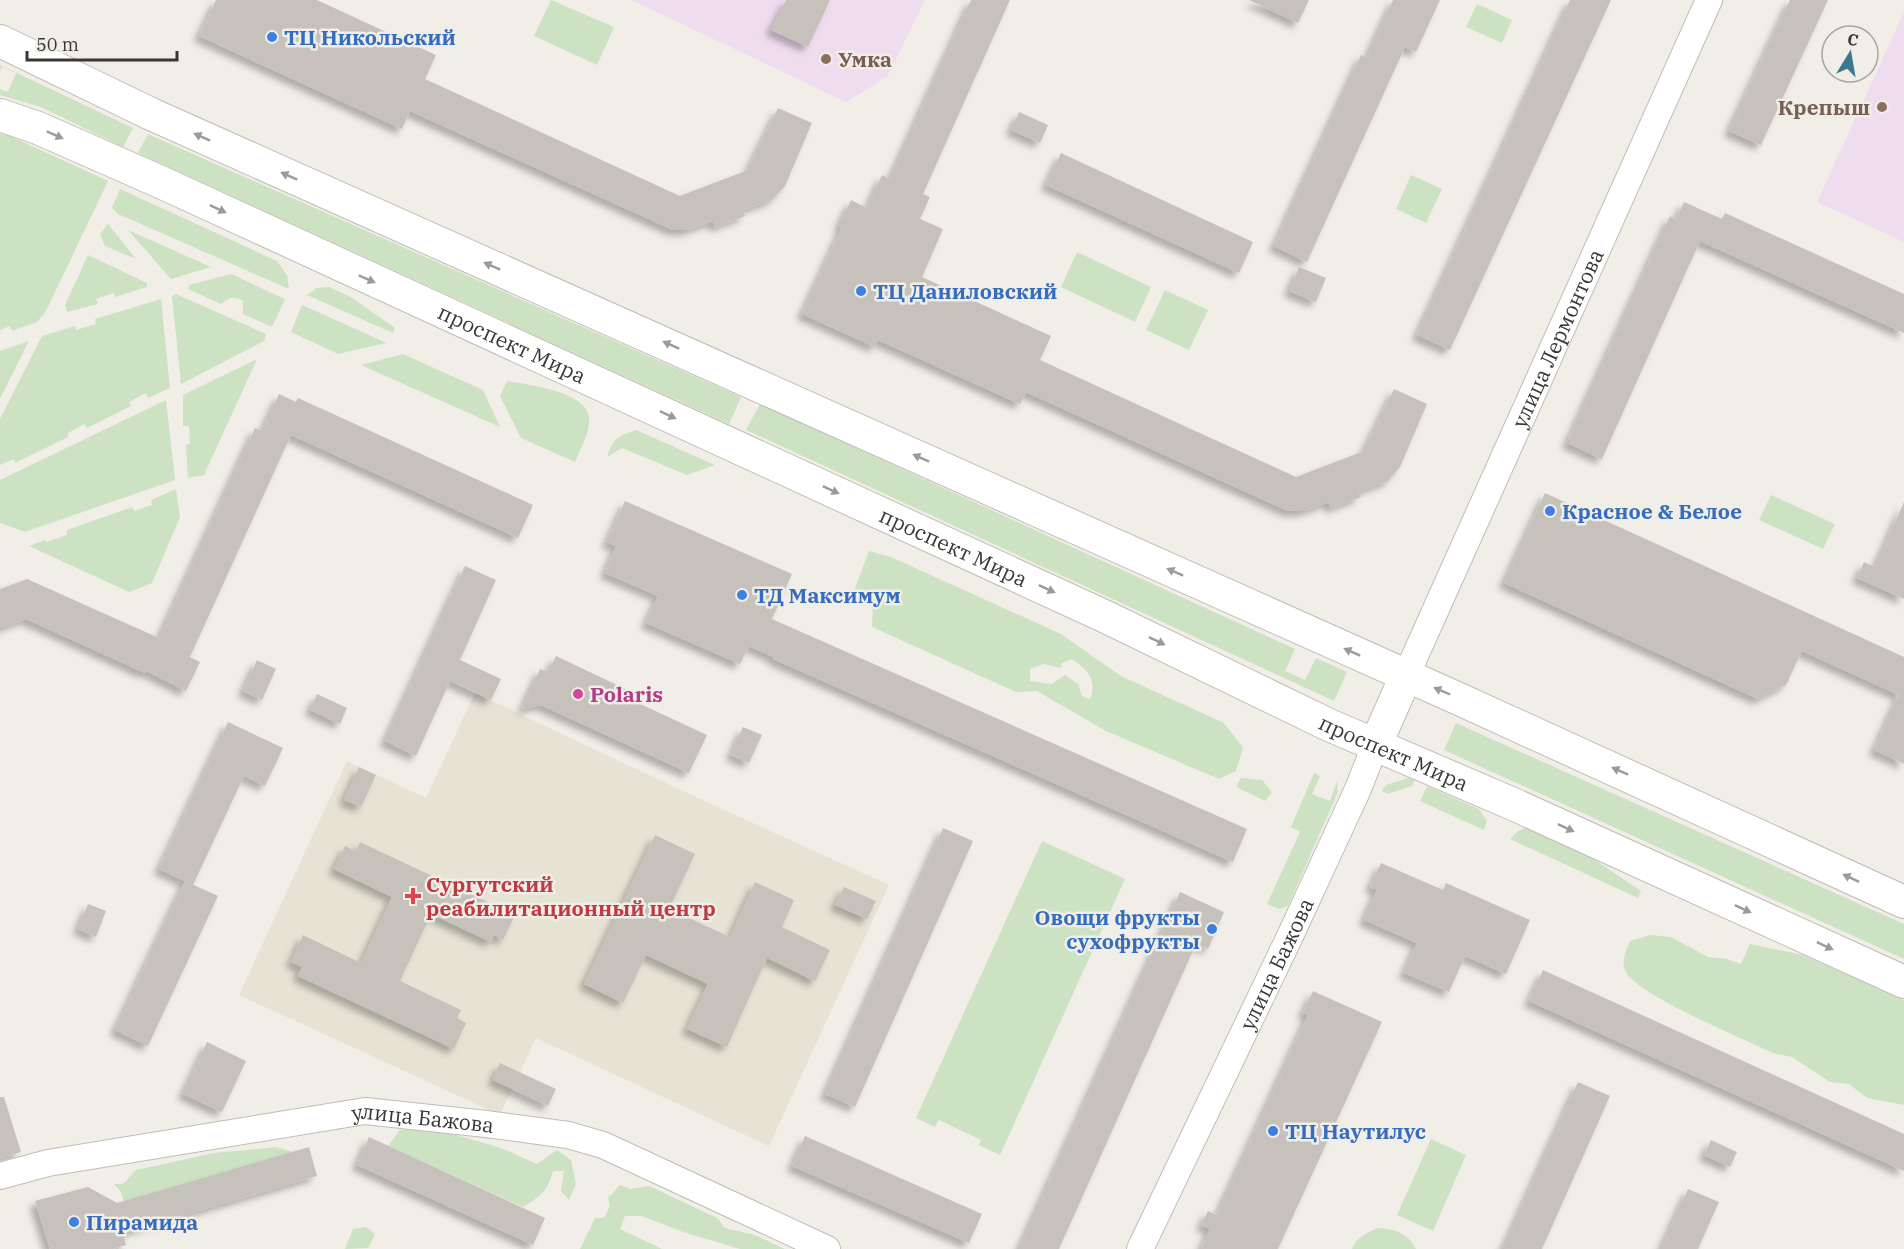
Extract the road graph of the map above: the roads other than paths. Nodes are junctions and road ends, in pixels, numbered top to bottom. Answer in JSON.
{"nodes":[{"id":1,"x":1709,"y":0,"type":"edge"},
{"id":2,"x":0,"y":41,"type":"edge"},
{"id":3,"x":0,"y":115,"type":"edge"},
{"id":4,"x":1406,"y":676,"type":"junction"},
{"id":5,"x":1375,"y":746,"type":"junction"},
{"id":6,"x":1904,"y":902,"type":"edge"},
{"id":7,"x":1904,"y":982,"type":"edge"},
{"id":8,"x":0,"y":1176,"type":"edge"},
{"id":9,"x":827,"y":1249,"type":"edge"},
{"id":10,"x":1140,"y":1249,"type":"edge"}],
"edges":[{"from":1,"to":4,"type":"street","name":"улица Лермонтова"},
{"from":4,"to":2,"type":"main road","one_way":true},
{"from":3,"to":5,"type":"main road","name":"проспект Мира","one_way":true},
{"from":4,"to":5,"type":"main road","name":"улица Бажова"},
{"from":6,"to":4,"type":"main road","one_way":true},
{"from":5,"to":7,"type":"main road","name":"проспект Мира","one_way":true},
{"from":5,"to":10,"type":"street","name":"улица Бажова"},
{"from":8,"to":9,"type":"street","name":"улица Бажова"}]}
